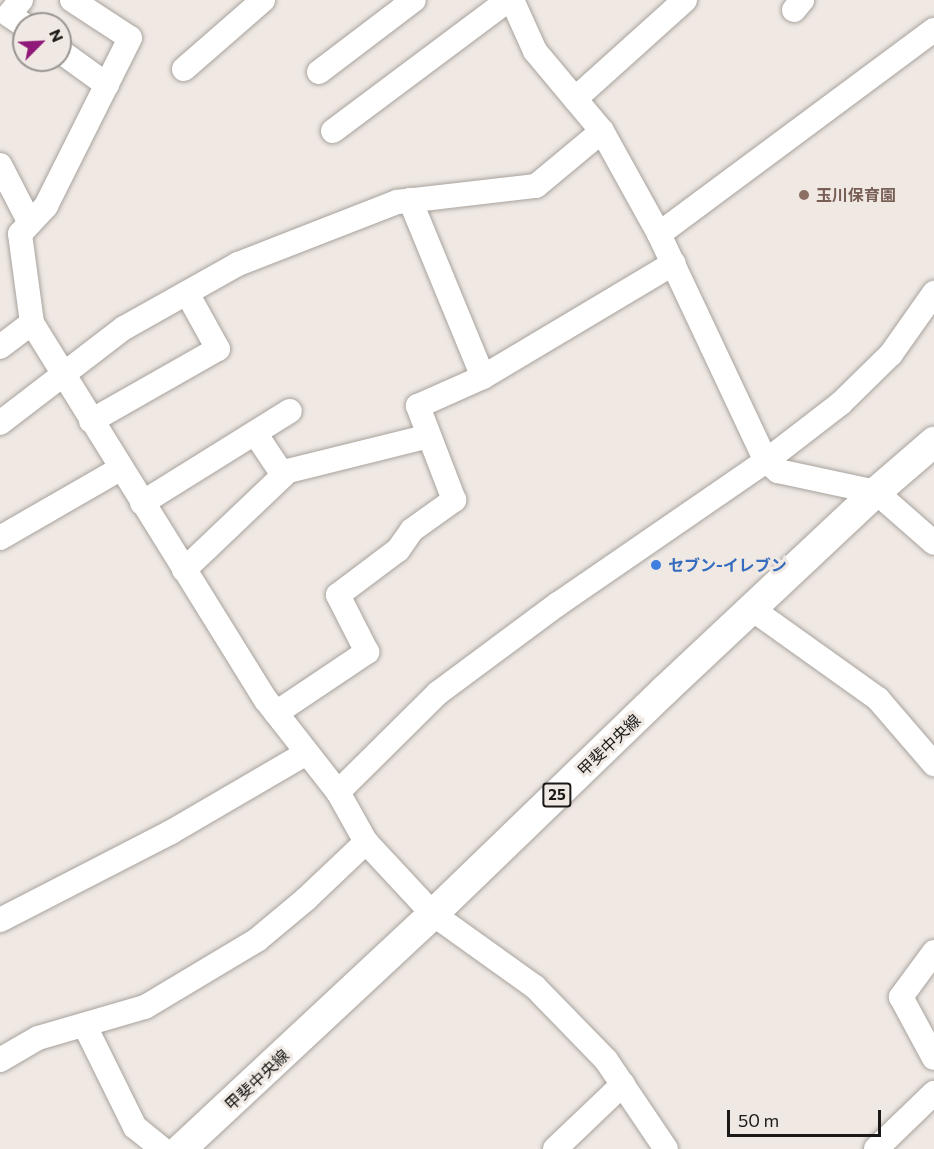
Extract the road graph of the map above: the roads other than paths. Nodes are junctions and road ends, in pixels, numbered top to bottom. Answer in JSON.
{"nodes":[{"id":1,"x":21,"y":0,"type":"edge"},
{"id":2,"x":72,"y":0,"type":"edge"},
{"id":3,"x":263,"y":0,"type":"edge"},
{"id":4,"x":414,"y":0,"type":"edge"},
{"id":5,"x":507,"y":0,"type":"edge"},
{"id":6,"x":512,"y":0,"type":"edge"},
{"id":7,"x":686,"y":0,"type":"edge"},
{"id":8,"x":12,"y":17,"type":"edge"},
{"id":9,"x":934,"y":30,"type":"edge"},
{"id":10,"x":72,"y":60,"type":"edge"},
{"id":11,"x":184,"y":69,"type":"dead end"},
{"id":12,"x":319,"y":72,"type":"dead end"},
{"id":13,"x":107,"y":85,"type":"junction"},
{"id":14,"x":575,"y":99,"type":"junction"},
{"id":15,"x":333,"y":131,"type":"dead end"},
{"id":16,"x":602,"y":131,"type":"junction"},
{"id":17,"x":0,"y":165,"type":"edge"},
{"id":18,"x":410,"y":200,"type":"junction"},
{"id":19,"x":30,"y":223,"type":"junction"},
{"id":20,"x":659,"y":234,"type":"junction"},
{"id":21,"x":674,"y":262,"type":"junction"},
{"id":22,"x":187,"y":293,"type":"junction"},
{"id":23,"x":934,"y":293,"type":"edge"},
{"id":24,"x":32,"y":323,"type":"junction"},
{"id":25,"x":0,"y":346,"type":"edge"},
{"id":26,"x":64,"y":375,"type":"junction"},
{"id":27,"x":483,"y":377,"type":"junction"},
{"id":28,"x":290,"y":411,"type":"dead end"},
{"id":29,"x":91,"y":421,"type":"junction"},
{"id":30,"x":0,"y":423,"type":"edge"},
{"id":31,"x":255,"y":433,"type":"junction"},
{"id":32,"x":429,"y":436,"type":"junction"},
{"id":33,"x":934,"y":442,"type":"edge"},
{"id":34,"x":766,"y":461,"type":"junction"},
{"id":35,"x":120,"y":469,"type":"junction"},
{"id":36,"x":283,"y":475,"type":"junction"},
{"id":37,"x":876,"y":492,"type":"junction"},
{"id":38,"x":142,"y":503,"type":"junction"},
{"id":39,"x":0,"y":538,"type":"edge"},
{"id":40,"x":934,"y":543,"type":"edge"},
{"id":41,"x":183,"y":570,"type":"junction"},
{"id":42,"x":752,"y":609,"type":"junction"},
{"id":43,"x":276,"y":713,"type":"junction"},
{"id":44,"x":308,"y":753,"type":"junction"},
{"id":45,"x":934,"y":764,"type":"edge"},
{"id":46,"x":338,"y":792,"type":"junction"},
{"id":47,"x":366,"y":842,"type":"junction"},
{"id":48,"x":433,"y":914,"type":"junction"},
{"id":49,"x":0,"y":920,"type":"edge"},
{"id":50,"x":934,"y":952,"type":"edge"},
{"id":51,"x":86,"y":1026,"type":"junction"},
{"id":52,"x":934,"y":1058,"type":"edge"},
{"id":53,"x":0,"y":1060,"type":"edge"},
{"id":54,"x":623,"y":1084,"type":"junction"},
{"id":55,"x":934,"y":1093,"type":"edge"},
{"id":56,"x":162,"y":1149,"type":"edge"},
{"id":57,"x":181,"y":1149,"type":"edge"},
{"id":58,"x":555,"y":1149,"type":"edge"},
{"id":59,"x":666,"y":1149,"type":"edge"},
{"id":60,"x":876,"y":1149,"type":"edge"}],
"edges":[{"from":1,"to":8,"type":"street"},
{"from":2,"to":13,"type":"street"},
{"from":3,"to":11,"type":"street"},
{"from":4,"to":12,"type":"street"},
{"from":5,"to":15,"type":"street"},
{"from":6,"to":14,"type":"street"},
{"from":7,"to":14,"type":"street"},
{"from":9,"to":20,"type":"street"},
{"from":10,"to":13,"type":"street"},
{"from":13,"to":19,"type":"street"},
{"from":14,"to":16,"type":"street"},
{"from":16,"to":18,"type":"street"},
{"from":16,"to":20,"type":"street"},
{"from":17,"to":19,"type":"street"},
{"from":18,"to":22,"type":"street"},
{"from":18,"to":27,"type":"street"},
{"from":19,"to":24,"type":"street"},
{"from":20,"to":21,"type":"street"},
{"from":21,"to":27,"type":"street"},
{"from":21,"to":34,"type":"street"},
{"from":22,"to":26,"type":"street"},
{"from":22,"to":29,"type":"street"},
{"from":23,"to":34,"type":"street"},
{"from":24,"to":25,"type":"street"},
{"from":24,"to":26,"type":"street"},
{"from":26,"to":29,"type":"street"},
{"from":26,"to":30,"type":"street"},
{"from":27,"to":32,"type":"street"},
{"from":28,"to":31,"type":"street"},
{"from":29,"to":35,"type":"street"},
{"from":31,"to":36,"type":"street"},
{"from":31,"to":38,"type":"street"},
{"from":32,"to":36,"type":"street"},
{"from":32,"to":43,"type":"street"},
{"from":33,"to":37,"type":"main road","name":"甲斐中央線","number":"25"},
{"from":34,"to":37,"type":"street"},
{"from":34,"to":46,"type":"street"},
{"from":35,"to":38,"type":"street"},
{"from":35,"to":39,"type":"street"},
{"from":36,"to":41,"type":"street"},
{"from":37,"to":40,"type":"street"},
{"from":37,"to":42,"type":"main road","name":"甲斐中央線","number":"25"},
{"from":38,"to":41,"type":"street"},
{"from":41,"to":43,"type":"street"},
{"from":42,"to":45,"type":"street"},
{"from":42,"to":48,"type":"main road","name":"甲斐中央線","number":"25"},
{"from":43,"to":44,"type":"street"},
{"from":44,"to":46,"type":"street"},
{"from":44,"to":49,"type":"street"},
{"from":46,"to":47,"type":"street"},
{"from":47,"to":48,"type":"street"},
{"from":47,"to":51,"type":"street"},
{"from":48,"to":54,"type":"street"},
{"from":48,"to":57,"type":"main road","name":"甲斐中央線","number":"25"},
{"from":50,"to":52,"type":"street"},
{"from":51,"to":53,"type":"street"},
{"from":51,"to":56,"type":"street"},
{"from":54,"to":58,"type":"street"},
{"from":54,"to":59,"type":"street"},
{"from":55,"to":60,"type":"street"}]}
